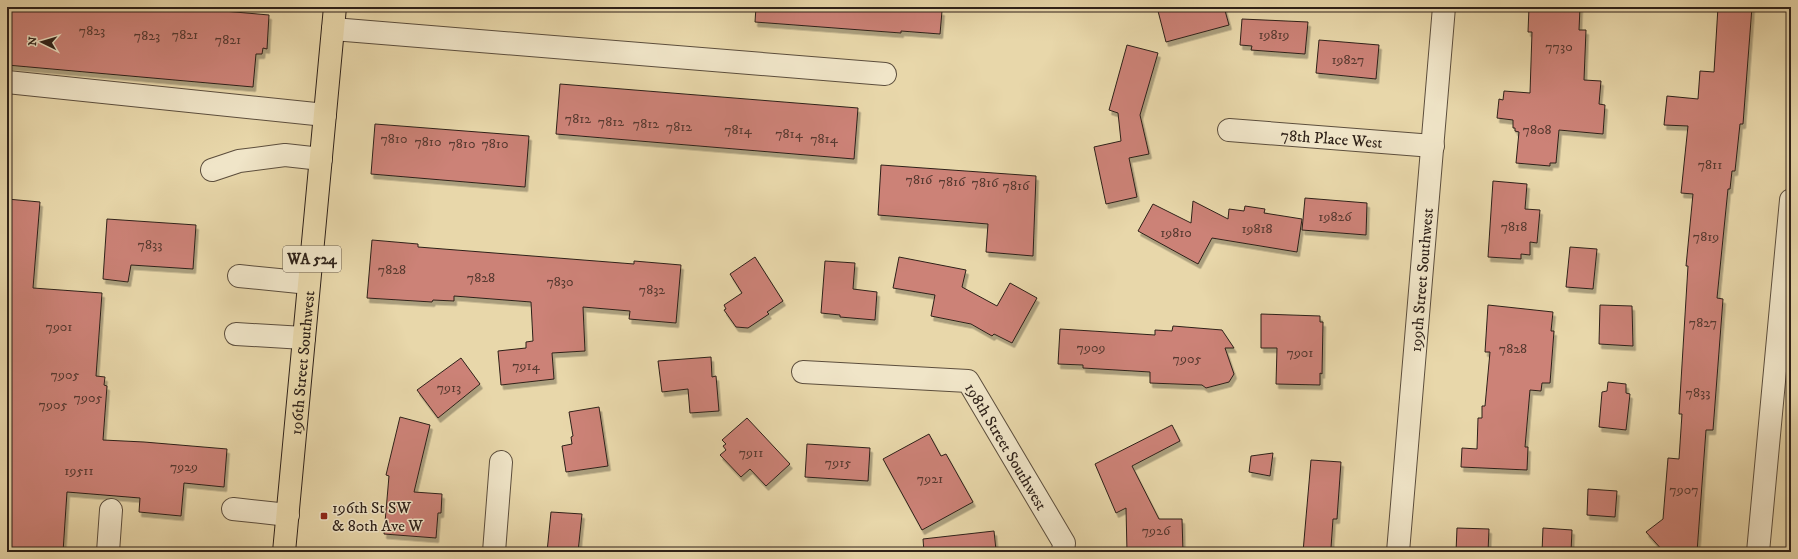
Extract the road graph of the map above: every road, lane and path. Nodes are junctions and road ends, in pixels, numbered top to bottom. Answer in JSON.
{"nodes":[{"id":1,"x":335,"y":7,"type":"edge"},
{"id":2,"x":1444,"y":7,"type":"edge"},
{"id":3,"x":333,"y":29,"type":"junction"},
{"id":4,"x":884,"y":74,"type":"dead end"},
{"id":5,"x":7,"y":82,"type":"edge"},
{"id":6,"x":325,"y":114,"type":"junction"},
{"id":7,"x":1230,"y":130,"type":"dead end"},
{"id":8,"x":1433,"y":146,"type":"junction"},
{"id":9,"x":321,"y":159,"type":"junction"},
{"id":10,"x":212,"y":170,"type":"dead end"},
{"id":11,"x":1791,"y":200,"type":"edge"},
{"id":12,"x":239,"y":276,"type":"dead end"},
{"id":13,"x":309,"y":283,"type":"junction"},
{"id":14,"x":236,"y":334,"type":"dead end"},
{"id":15,"x":304,"y":338,"type":"junction"},
{"id":16,"x":803,"y":372,"type":"dead end"},
{"id":17,"x":501,"y":462,"type":"dead end"},
{"id":18,"x":233,"y":509,"type":"dead end"},
{"id":19,"x":111,"y":510,"type":"dead end"},
{"id":20,"x":288,"y":515,"type":"junction"},
{"id":21,"x":108,"y":552,"type":"edge"},
{"id":22,"x":284,"y":552,"type":"edge"},
{"id":23,"x":494,"y":552,"type":"edge"},
{"id":24,"x":1063,"y":552,"type":"edge"},
{"id":25,"x":1398,"y":552,"type":"edge"},
{"id":26,"x":1758,"y":552,"type":"edge"}],
"edges":[{"from":1,"to":3,"type":"main road","name":"196th Street Southwest","number":"WA 524"},
{"from":2,"to":8,"type":"street","name":"199th Street Southwest"},
{"from":3,"to":4,"type":"street"},
{"from":3,"to":6,"type":"main road","name":"196th Street Southwest","number":"WA 524"},
{"from":5,"to":6,"type":"street"},
{"from":6,"to":9,"type":"main road","name":"196th Street Southwest","number":"WA 524"},
{"from":7,"to":8,"type":"street","name":"78th Place West"},
{"from":8,"to":25,"type":"street","name":"199th Street Southwest"},
{"from":9,"to":10,"type":"street"},
{"from":9,"to":13,"type":"main road","name":"196th Street Southwest","number":"WA 524"},
{"from":11,"to":26,"type":"street"},
{"from":12,"to":13,"type":"street"},
{"from":13,"to":15,"type":"main road","name":"196th Street Southwest","number":"WA 524"},
{"from":14,"to":15,"type":"street"},
{"from":15,"to":20,"type":"main road","name":"196th Street Southwest","number":"WA 524"},
{"from":16,"to":24,"type":"street","name":"198th Street Southwest"},
{"from":17,"to":23,"type":"street"},
{"from":18,"to":20,"type":"street"},
{"from":19,"to":21,"type":"street"},
{"from":20,"to":22,"type":"main road","name":"196th Street Southwest","number":"WA 524"}]}
